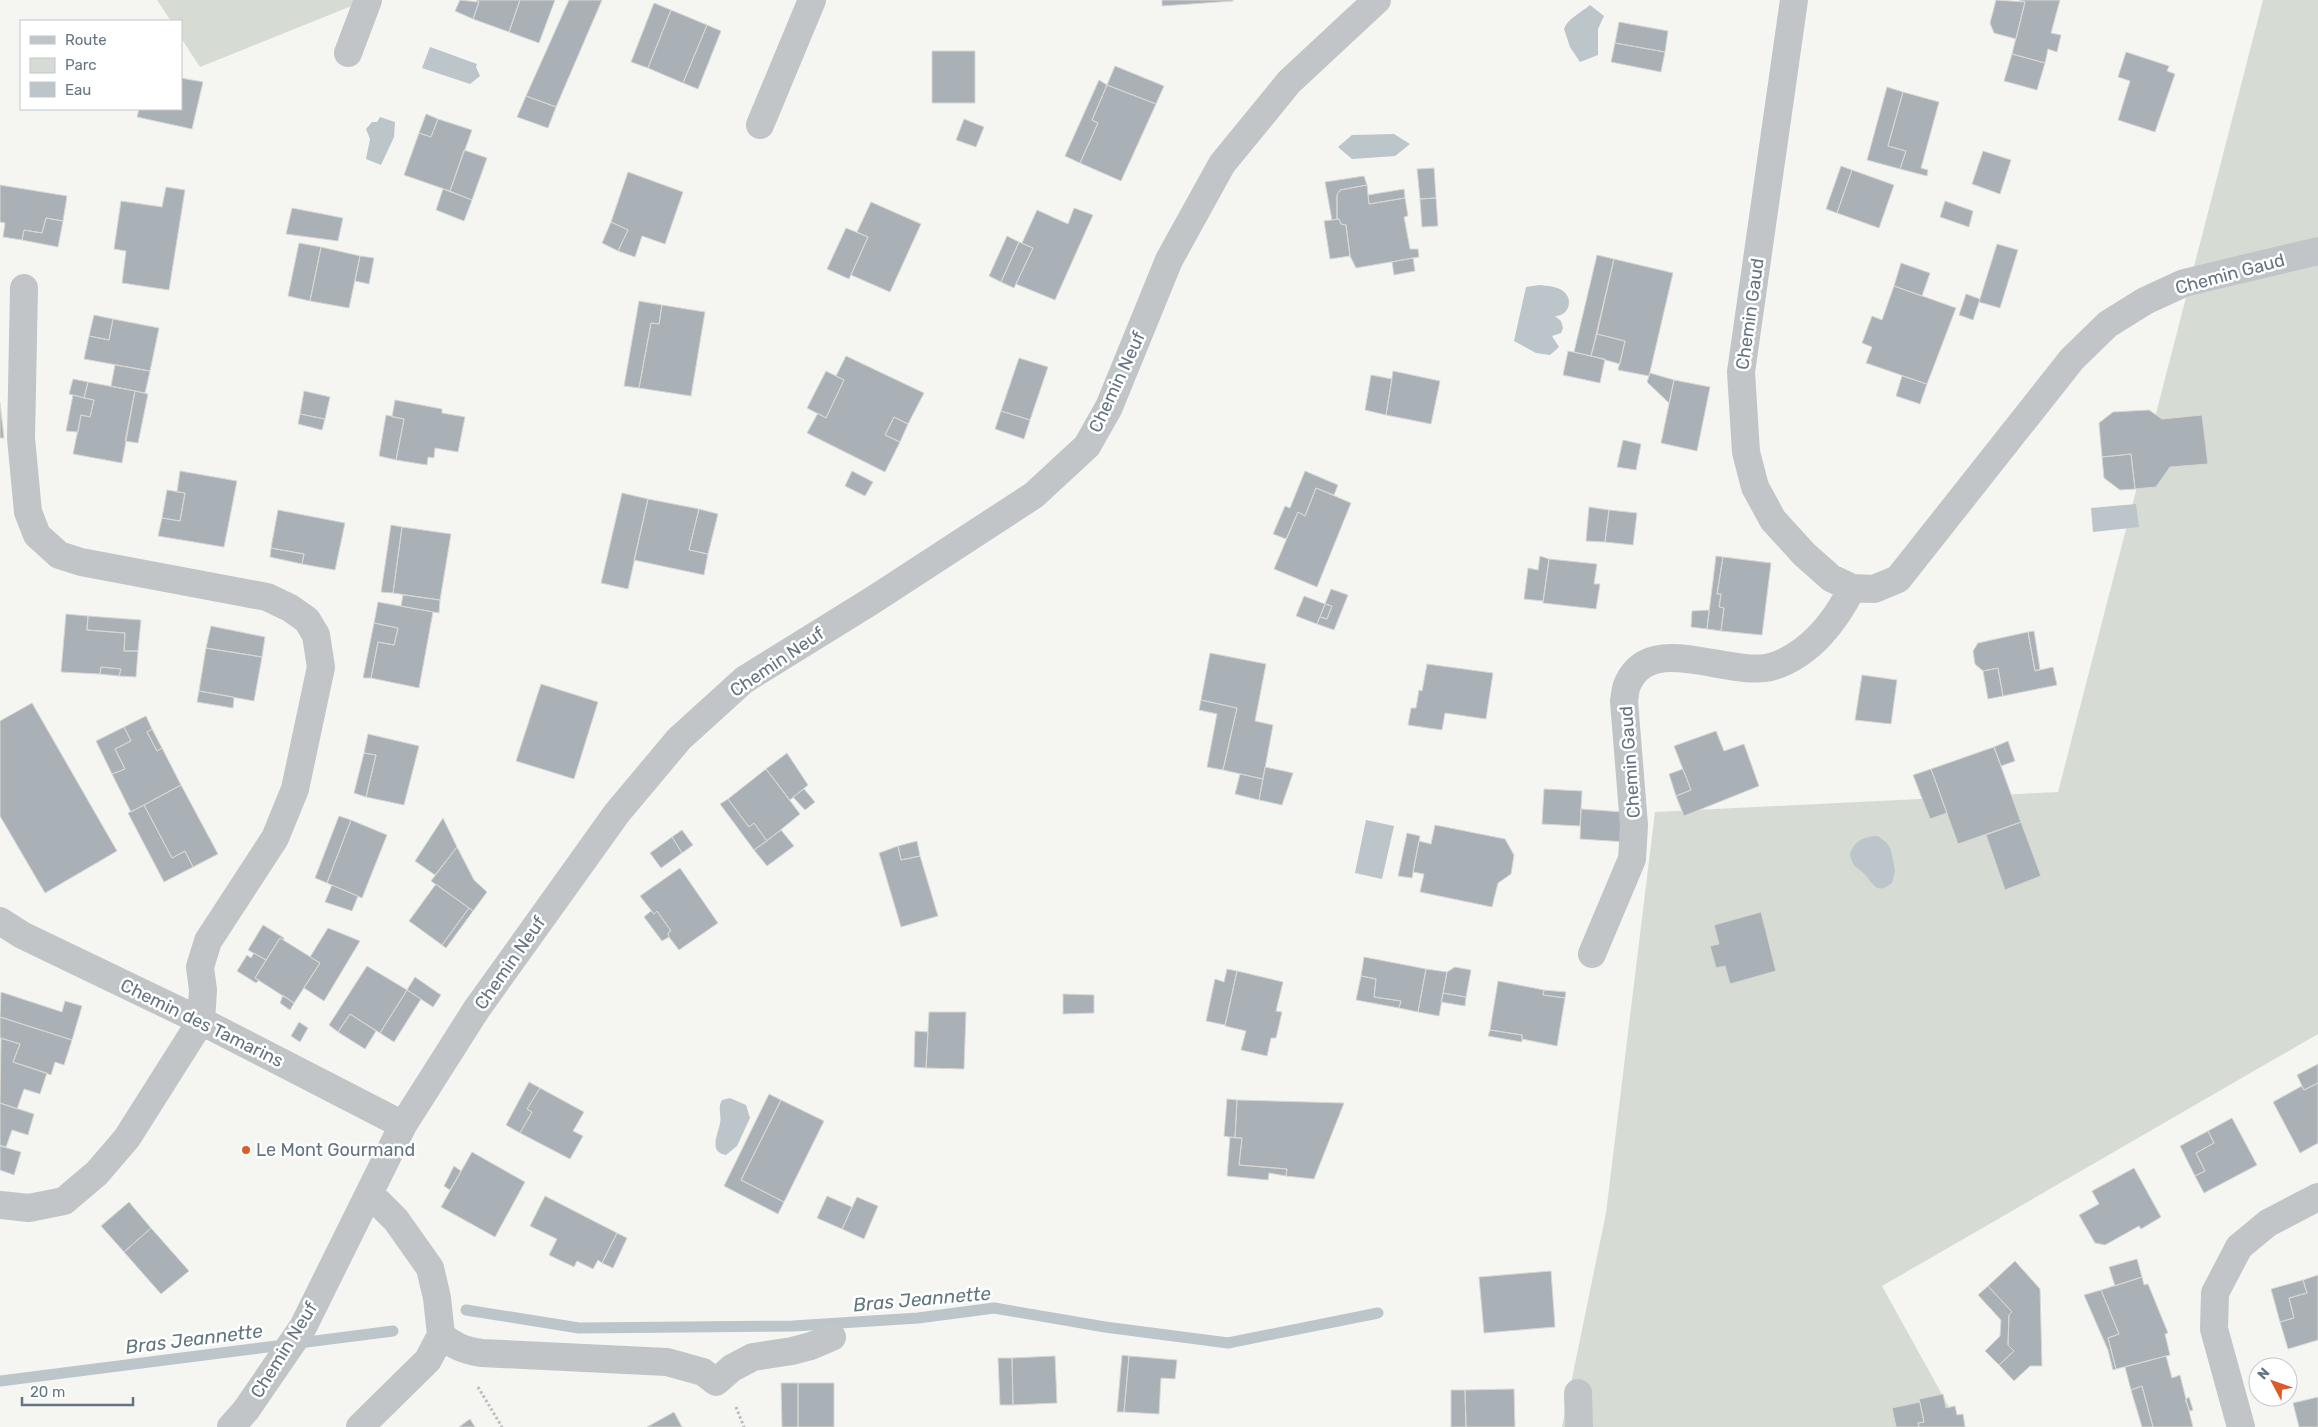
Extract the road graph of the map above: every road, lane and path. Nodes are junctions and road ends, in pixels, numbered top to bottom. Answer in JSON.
{"nodes":[{"id":1,"x":368,"y":0,"type":"edge"},
{"id":2,"x":812,"y":0,"type":"edge"},
{"id":3,"x":1345,"y":0,"type":"edge"},
{"id":4,"x":1377,"y":0,"type":"edge"},
{"id":5,"x":1794,"y":0,"type":"edge"},
{"id":6,"x":1345,"y":30,"type":"junction"},
{"id":7,"x":348,"y":53,"type":"dead end"},
{"id":8,"x":760,"y":125,"type":"dead end"},
{"id":9,"x":2318,"y":250,"type":"edge"},
{"id":10,"x":24,"y":288,"type":"dead end"},
{"id":11,"x":1852,"y":588,"type":"junction"},
{"id":12,"x":7,"y":932,"type":"edge"},
{"id":13,"x":1592,"y":954,"type":"dead end"},
{"id":14,"x":201,"y":1020,"type":"junction"},
{"id":15,"x":403,"y":1125,"type":"junction"},
{"id":16,"x":370,"y":1194,"type":"junction"},
{"id":17,"x":2318,"y":1197,"type":"edge"},
{"id":18,"x":0,"y":1205,"type":"edge"},
{"id":19,"x":441,"y":1335,"type":"junction"},
{"id":20,"x":832,"y":1337,"type":"dead end"},
{"id":21,"x":1578,"y":1393,"type":"dead end"},
{"id":22,"x":239,"y":1418,"type":"edge"},
{"id":23,"x":360,"y":1427,"type":"edge"},
{"id":24,"x":1579,"y":1427,"type":"edge"},
{"id":25,"x":2241,"y":1427,"type":"edge"}],
"edges":[{"from":1,"to":7,"type":"street"},
{"from":2,"to":8,"type":"street"},
{"from":3,"to":6,"type":"street"},
{"from":4,"to":6,"type":"street","name":"Chemin Neuf"},
{"from":5,"to":11,"type":"street","name":"Chemin Gaud"},
{"from":6,"to":15,"type":"street","name":"Chemin Neuf"},
{"from":9,"to":11,"type":"street","name":"Chemin Gaud"},
{"from":10,"to":14,"type":"street"},
{"from":11,"to":13,"type":"street","name":"Chemin Gaud"},
{"from":12,"to":14,"type":"street","name":"Chemin des Tamarins"},
{"from":14,"to":15,"type":"street","name":"Chemin des Tamarins"},
{"from":14,"to":18,"type":"street"},
{"from":15,"to":16,"type":"street","name":"Chemin Neuf"},
{"from":16,"to":19,"type":"street"},
{"from":16,"to":22,"type":"street","name":"Chemin Neuf"},
{"from":17,"to":25,"type":"street"},
{"from":19,"to":20,"type":"street"},
{"from":19,"to":23,"type":"street"},
{"from":21,"to":24,"type":"street"}]}
